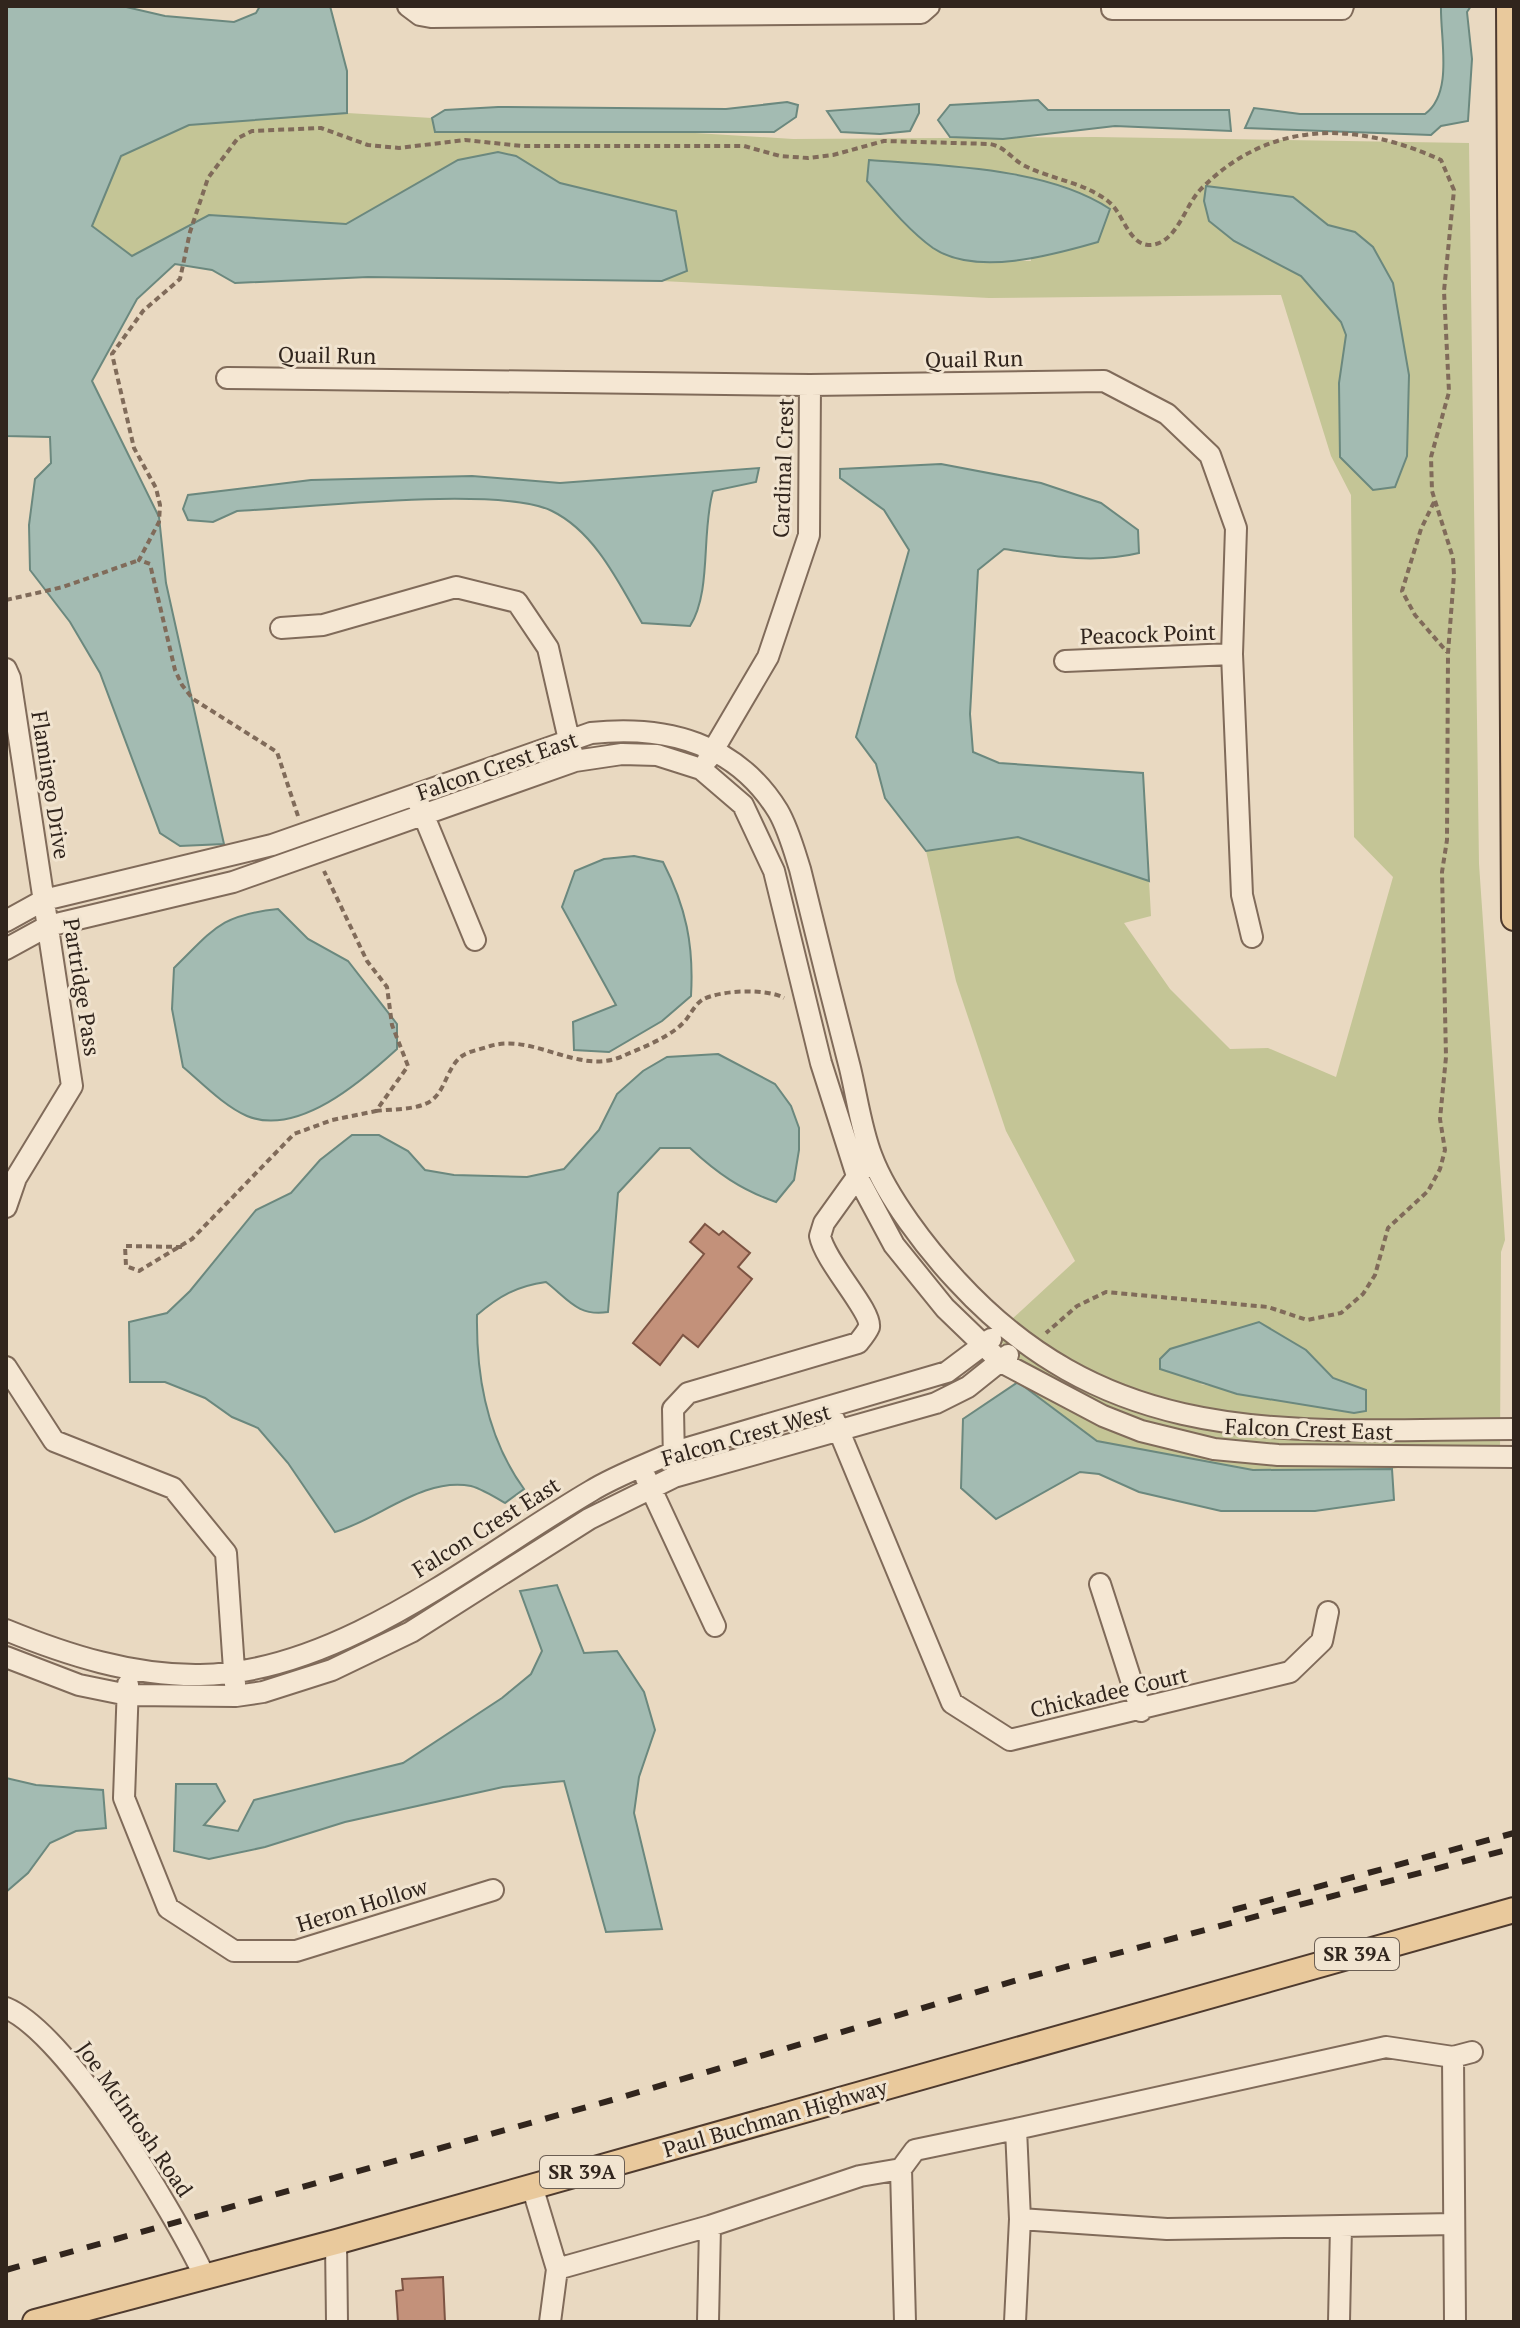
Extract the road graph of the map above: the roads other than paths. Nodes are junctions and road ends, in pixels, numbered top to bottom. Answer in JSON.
{"nodes":[{"id":1,"x":408,"y":6,"type":"edge"},
{"id":2,"x":929,"y":6,"type":"edge"},
{"id":3,"x":1112,"y":6,"type":"edge"},
{"id":4,"x":1343,"y":6,"type":"edge"},
{"id":5,"x":1509,"y":6,"type":"edge"},
{"id":6,"x":227,"y":378,"type":"dead end"},
{"id":7,"x":810,"y":385,"type":"junction"},
{"id":8,"x":281,"y":628,"type":"dead end"},
{"id":9,"x":1232,"y":654,"type":"junction"},
{"id":10,"x":1065,"y":661,"type":"dead end"},
{"id":11,"x":8,"y":673,"type":"edge"},
{"id":12,"x":568,"y":740,"type":"junction"},
{"id":13,"x":715,"y":748,"type":"junction"},
{"id":14,"x":575,"y":761,"type":"junction"},
{"id":15,"x":701,"y":769,"type":"junction"},
{"id":16,"x":415,"y":793,"type":"junction"},
{"id":17,"x":424,"y":817,"type":"junction"},
{"id":18,"x":205,"y":862,"type":"junction"},
{"id":19,"x":213,"y":887,"type":"junction"},
{"id":20,"x":44,"y":900,"type":"junction"},
{"id":21,"x":1514,"y":918,"type":"edge"},
{"id":22,"x":6,"y":921,"type":"edge"},
{"id":23,"x":48,"y":926,"type":"junction"},
{"id":24,"x":816,"y":935,"type":"junction"},
{"id":25,"x":1252,"y":937,"type":"dead end"},
{"id":26,"x":475,"y":940,"type":"dead end"},
{"id":27,"x":792,"y":941,"type":"junction"},
{"id":28,"x":6,"y":949,"type":"edge"},
{"id":29,"x":872,"y":1157,"type":"junction"},
{"id":30,"x":857,"y":1176,"type":"junction"},
{"id":31,"x":6,"y":1207,"type":"edge"},
{"id":32,"x":1017,"y":1338,"type":"junction"},
{"id":33,"x":983,"y":1346,"type":"junction"},
{"id":34,"x":1001,"y":1362,"type":"junction"},
{"id":35,"x":6,"y":1367,"type":"edge"},
{"id":36,"x":830,"y":1408,"type":"junction"},
{"id":37,"x":1257,"y":1427,"type":"junction"},
{"id":38,"x":1514,"y":1429,"type":"edge"},
{"id":39,"x":839,"y":1432,"type":"junction"},
{"id":40,"x":674,"y":1452,"type":"junction"},
{"id":41,"x":1253,"y":1453,"type":"junction"},
{"id":42,"x":1514,"y":1457,"type":"edge"},
{"id":43,"x":642,"y":1467,"type":"junction"},
{"id":44,"x":674,"y":1477,"type":"junction"},
{"id":45,"x":650,"y":1490,"type":"junction"},
{"id":46,"x":1100,"y":1584,"type":"dead end"},
{"id":47,"x":421,"y":1596,"type":"junction"},
{"id":48,"x":1328,"y":1612,"type":"dead end"},
{"id":49,"x":436,"y":1616,"type":"junction"},
{"id":50,"x":715,"y":1626,"type":"dead end"},
{"id":51,"x":6,"y":1630,"type":"edge"},
{"id":52,"x":6,"y":1657,"type":"edge"},
{"id":53,"x":128,"y":1668,"type":"junction"},
{"id":54,"x":235,"y":1673,"type":"junction"},
{"id":55,"x":128,"y":1695,"type":"junction"},
{"id":56,"x":236,"y":1696,"type":"junction"},
{"id":57,"x":1141,"y":1711,"type":"junction"},
{"id":58,"x":493,"y":1890,"type":"dead end"},
{"id":59,"x":1514,"y":1910,"type":"edge"},
{"id":60,"x":6,"y":2008,"type":"edge"},
{"id":61,"x":1016,"y":2129,"type":"junction"},
{"id":62,"x":901,"y":2169,"type":"junction"},
{"id":63,"x":532,"y":2186,"type":"junction"},
{"id":64,"x":1020,"y":2219,"type":"junction"},
{"id":65,"x":1454,"y":2224,"type":"junction"},
{"id":66,"x":710,"y":2226,"type":"junction"},
{"id":67,"x":1341,"y":2226,"type":"junction"},
{"id":68,"x":336,"y":2242,"type":"junction"},
{"id":69,"x":557,"y":2269,"type":"junction"},
{"id":70,"x":204,"y":2275,"type":"junction"},
{"id":71,"x":35,"y":2322,"type":"edge"},
{"id":72,"x":337,"y":2322,"type":"edge"},
{"id":73,"x":550,"y":2322,"type":"edge"},
{"id":74,"x":708,"y":2322,"type":"edge"},
{"id":75,"x":905,"y":2322,"type":"edge"},
{"id":76,"x":1015,"y":2322,"type":"edge"},
{"id":77,"x":1339,"y":2322,"type":"edge"},
{"id":78,"x":1455,"y":2322,"type":"edge"}],
"edges":[{"from":1,"to":2,"type":"street"},
{"from":3,"to":4,"type":"street"},
{"from":5,"to":21,"type":"main road"},
{"from":6,"to":7,"type":"street","name":"Quail Run"},
{"from":7,"to":9,"type":"street","name":"Quail Run"},
{"from":7,"to":13,"type":"street","name":"Cardinal Crest"},
{"from":8,"to":12,"type":"street"},
{"from":9,"to":10,"type":"street","name":"Peacock Point"},
{"from":9,"to":25,"type":"street","name":"Quail Run"},
{"from":11,"to":20,"type":"street","name":"Flamingo Drive"},
{"from":12,"to":13,"type":"street","name":"Falcon Crest East"},
{"from":12,"to":14,"type":"street"},
{"from":12,"to":16,"type":"street","name":"Falcon Crest East"},
{"from":13,"to":15,"type":"street","name":"Cardinal Crest"},
{"from":13,"to":24,"type":"street","name":"Falcon Crest East"},
{"from":14,"to":15,"type":"street","name":"Falcon Crest East"},
{"from":14,"to":17,"type":"street","name":"Falcon Crest East"},
{"from":15,"to":27,"type":"street","name":"Falcon Crest East"},
{"from":16,"to":17,"type":"street"},
{"from":16,"to":18,"type":"street","name":"Falcon Crest East"},
{"from":17,"to":19,"type":"street","name":"Falcon Crest East"},
{"from":17,"to":26,"type":"street"},
{"from":18,"to":19,"type":"street"},
{"from":18,"to":20,"type":"street","name":"Falcon Crest East"},
{"from":19,"to":23,"type":"street","name":"Falcon Crest East"},
{"from":20,"to":22,"type":"street","name":"Falcon Crest East"},
{"from":20,"to":23,"type":"street","name":"Partridge Pass"},
{"from":23,"to":28,"type":"street","name":"Falcon Crest East"},
{"from":23,"to":31,"type":"street","name":"Partridge Pass"},
{"from":24,"to":27,"type":"street"},
{"from":24,"to":29,"type":"street","name":"Falcon Crest East"},
{"from":27,"to":30,"type":"street","name":"Falcon Crest East"},
{"from":29,"to":30,"type":"street"},
{"from":29,"to":32,"type":"street","name":"Falcon Crest East"},
{"from":30,"to":33,"type":"street","name":"Falcon Crest East"},
{"from":30,"to":40,"type":"street"},
{"from":32,"to":33,"type":"street","name":"Falcon Crest East"},
{"from":32,"to":34,"type":"street","name":"Falcon Crest West"},
{"from":32,"to":37,"type":"street","name":"Falcon Crest East"},
{"from":33,"to":34,"type":"street","name":"Falcon Crest East"},
{"from":33,"to":36,"type":"street","name":"Falcon Crest East"},
{"from":34,"to":39,"type":"street","name":"Falcon Crest West"},
{"from":34,"to":41,"type":"street","name":"Falcon Crest East"},
{"from":35,"to":54,"type":"street"},
{"from":36,"to":39,"type":"street","name":"Chickadee Court"},
{"from":36,"to":40,"type":"street","name":"Falcon Crest East"},
{"from":37,"to":38,"type":"street","name":"Falcon Crest East"},
{"from":37,"to":41,"type":"street"},
{"from":39,"to":44,"type":"street","name":"Falcon Crest West"},
{"from":39,"to":57,"type":"street","name":"Chickadee Court"},
{"from":40,"to":43,"type":"street","name":"Falcon Crest East"},
{"from":40,"to":44,"type":"street"},
{"from":41,"to":42,"type":"street","name":"Falcon Crest East"},
{"from":43,"to":45,"type":"street"},
{"from":43,"to":47,"type":"street","name":"Falcon Crest East"},
{"from":44,"to":45,"type":"street","name":"Falcon Crest West"},
{"from":45,"to":49,"type":"street","name":"Falcon Crest West"},
{"from":45,"to":50,"type":"street"},
{"from":46,"to":57,"type":"street"},
{"from":47,"to":49,"type":"street"},
{"from":47,"to":54,"type":"street","name":"Falcon Crest East"},
{"from":48,"to":57,"type":"street","name":"Chickadee Court"},
{"from":49,"to":56,"type":"street","name":"Falcon Crest West"},
{"from":51,"to":53,"type":"street","name":"Falcon Crest East"},
{"from":52,"to":55,"type":"street","name":"Falcon Crest West"},
{"from":53,"to":54,"type":"street","name":"Falcon Crest East"},
{"from":53,"to":55,"type":"street","name":"Heron Hollow"},
{"from":54,"to":56,"type":"street"},
{"from":55,"to":56,"type":"street","name":"Falcon Crest West"},
{"from":55,"to":58,"type":"street","name":"Heron Hollow"},
{"from":59,"to":63,"type":"main road","name":"Paul Buchman Highway","number":"SR 39A"},
{"from":60,"to":70,"type":"street","name":"Joe McIntosh Road"},
{"from":61,"to":62,"type":"street"},
{"from":61,"to":64,"type":"street"},
{"from":61,"to":65,"type":"street"},
{"from":62,"to":66,"type":"street"},
{"from":62,"to":75,"type":"street"},
{"from":63,"to":68,"type":"main road","name":"Paul Buchman Highway","number":"SR 39A"},
{"from":63,"to":69,"type":"street"},
{"from":64,"to":67,"type":"street"},
{"from":64,"to":76,"type":"street"},
{"from":65,"to":67,"type":"street"},
{"from":65,"to":78,"type":"street"},
{"from":66,"to":69,"type":"street"},
{"from":66,"to":74,"type":"street"},
{"from":67,"to":77,"type":"street"},
{"from":68,"to":70,"type":"main road","name":"Paul Buchman Highway","number":"SR 39A"},
{"from":68,"to":72,"type":"street"},
{"from":69,"to":73,"type":"street"},
{"from":70,"to":71,"type":"main road","name":"Paul Buchman Highway","number":"SR 39A"}]}
